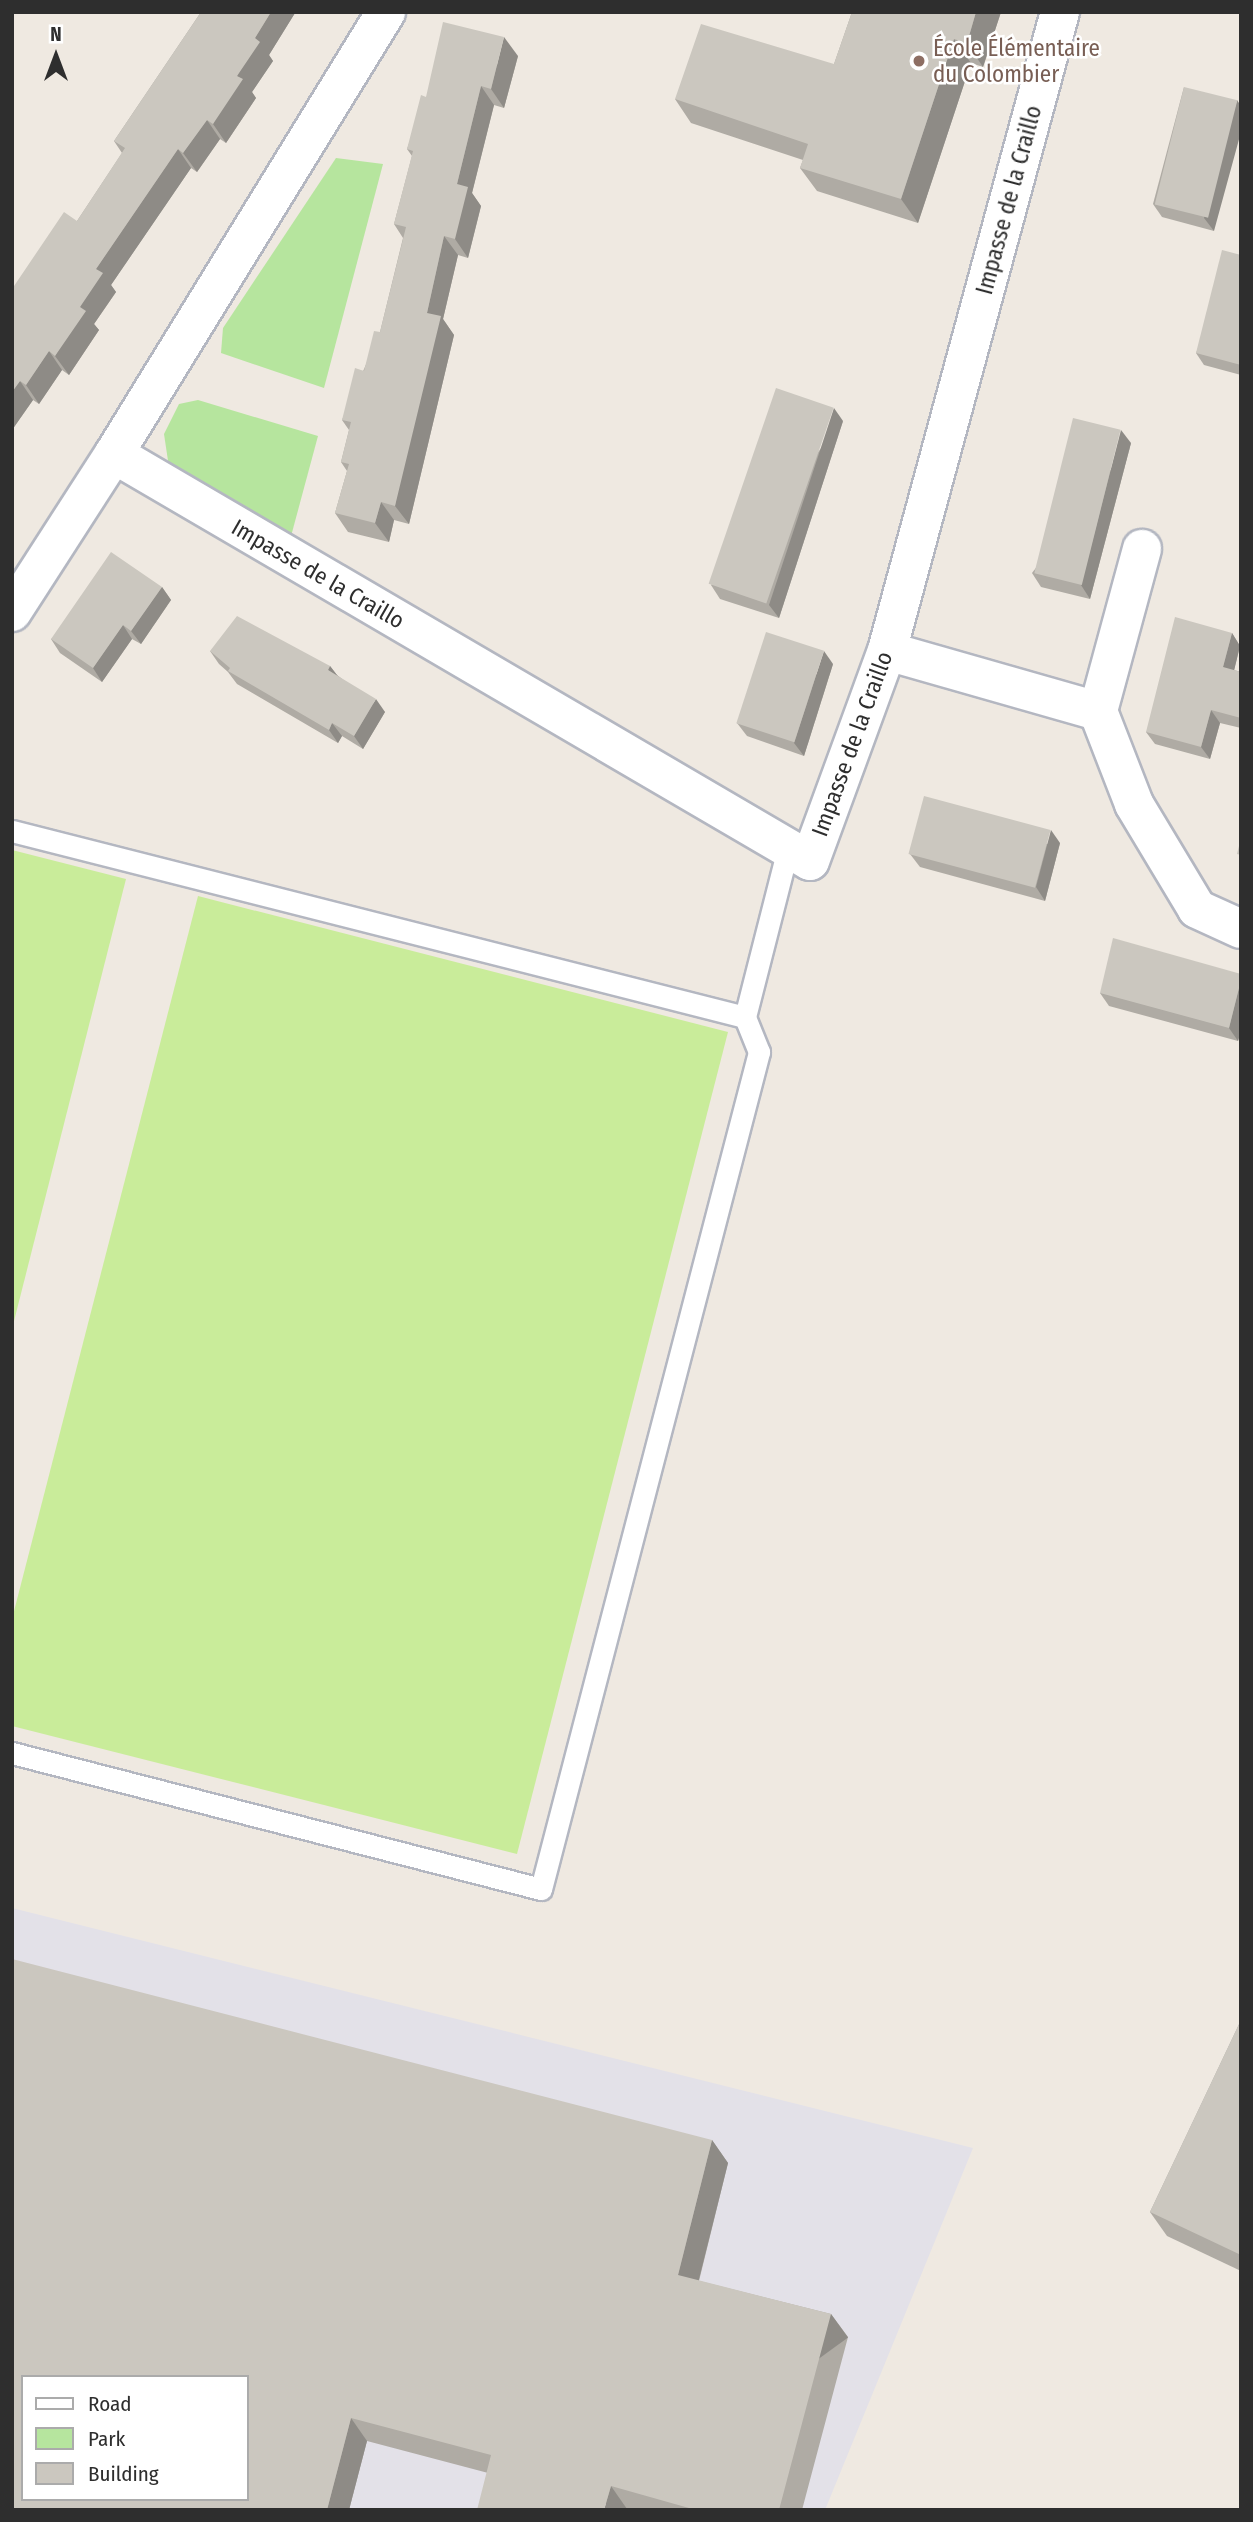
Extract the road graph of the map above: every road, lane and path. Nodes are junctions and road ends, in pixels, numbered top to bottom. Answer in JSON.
{"nodes":[{"id":1,"x":386,"y":12,"type":"edge"},
{"id":2,"x":1060,"y":12,"type":"edge"},
{"id":3,"x":114,"y":454,"type":"junction"},
{"id":4,"x":1142,"y":549,"type":"dead end"},
{"id":5,"x":12,"y":612,"type":"edge"},
{"id":6,"x":887,"y":651,"type":"junction"},
{"id":7,"x":1098,"y":711,"type":"junction"},
{"id":8,"x":12,"y":831,"type":"edge"},
{"id":9,"x":788,"y":848,"type":"junction"},
{"id":10,"x":1241,"y":929,"type":"edge"},
{"id":11,"x":745,"y":1017,"type":"junction"},
{"id":12,"x":12,"y":1753,"type":"edge"}],
"edges":[{"from":1,"to":3,"type":"street"},
{"from":2,"to":6,"type":"street","name":"Impasse de la Craillo"},
{"from":3,"to":5,"type":"street"},
{"from":3,"to":9,"type":"street","name":"Impasse de la Craillo"},
{"from":4,"to":7,"type":"street"},
{"from":6,"to":7,"type":"street"},
{"from":6,"to":9,"type":"street","name":"Impasse de la Craillo"},
{"from":7,"to":10,"type":"street"},
{"from":8,"to":11,"type":"lane"},
{"from":9,"to":11,"type":"lane"},
{"from":11,"to":12,"type":"lane"}]}
